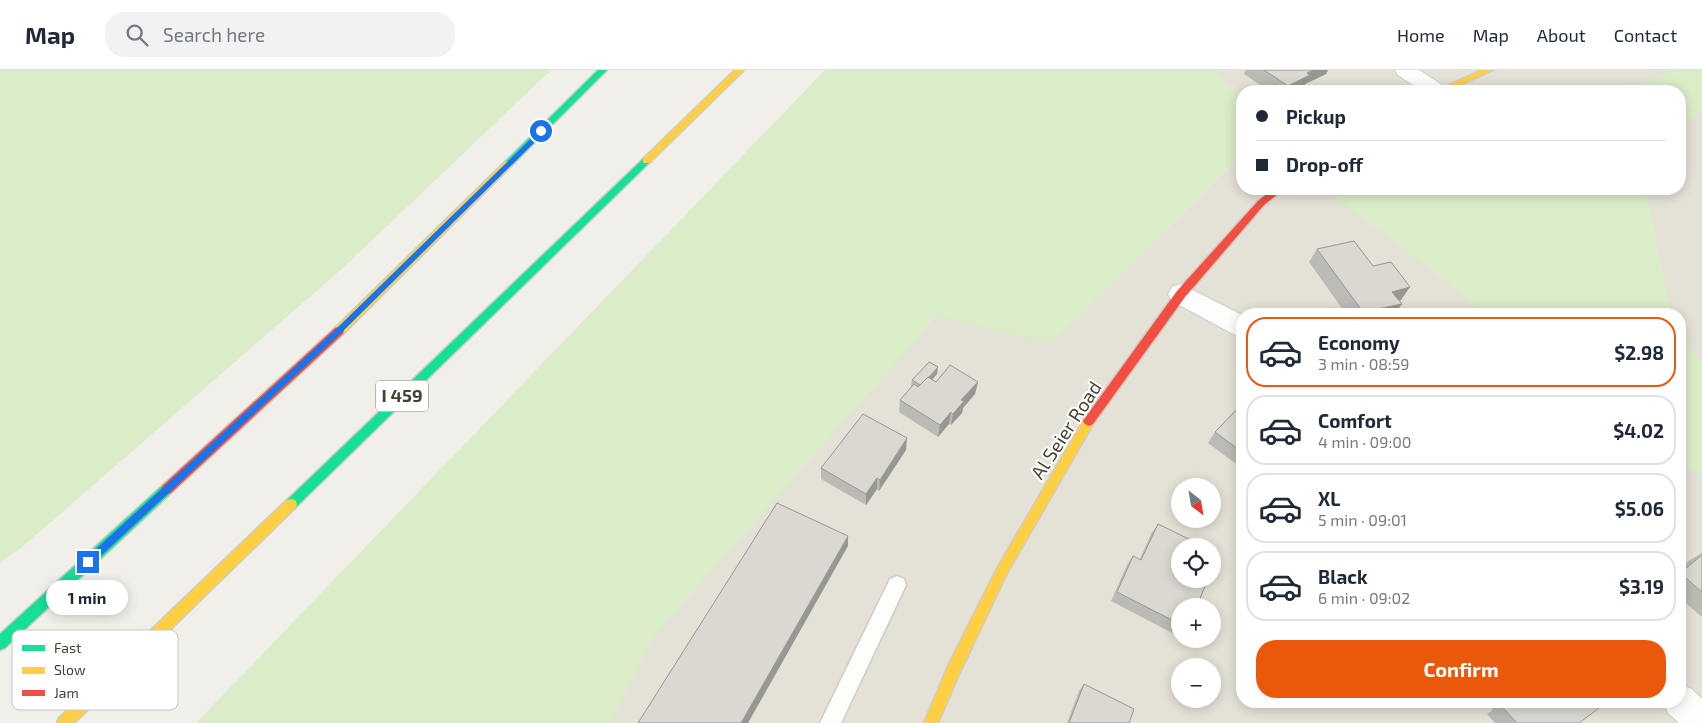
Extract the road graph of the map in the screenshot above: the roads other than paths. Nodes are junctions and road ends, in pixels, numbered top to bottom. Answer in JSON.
{"nodes":[{"id":1,"x":603,"y":70,"type":"edge"},
{"id":2,"x":740,"y":70,"type":"edge"},
{"id":3,"x":1406,"y":70,"type":"edge"},
{"id":4,"x":1489,"y":70,"type":"edge"},
{"id":5,"x":1427,"y":85,"type":"edge"},
{"id":6,"x":1454,"y":85,"type":"edge"},
{"id":7,"x":1271,"y":195,"type":"edge"},
{"id":8,"x":1181,"y":294,"type":"junction"},
{"id":9,"x":1236,"y":324,"type":"edge"},
{"id":10,"x":897,"y":584,"type":"dead end"},
{"id":11,"x":14,"y":630,"type":"edge"},
{"id":12,"x":160,"y":630,"type":"edge"},
{"id":13,"x":12,"y":632,"type":"edge"},
{"id":14,"x":0,"y":643,"type":"edge"},
{"id":15,"x":1686,"y":707,"type":"edge"},
{"id":16,"x":77,"y":710,"type":"edge"},
{"id":17,"x":1702,"y":722,"type":"edge"},
{"id":18,"x":64,"y":723,"type":"edge"},
{"id":19,"x":830,"y":723,"type":"edge"},
{"id":20,"x":931,"y":723,"type":"edge"}],
"edges":[{"from":1,"to":11,"type":"main road"},
{"from":2,"to":12,"type":"main road","number":"I 459"},
{"from":3,"to":5,"type":"street"},
{"from":4,"to":6,"type":"main road"},
{"from":7,"to":8,"type":"main road","name":"Al Seier Road"},
{"from":8,"to":9,"type":"street"},
{"from":8,"to":20,"type":"main road","name":"Al Seier Road"},
{"from":10,"to":19,"type":"lane"},
{"from":13,"to":14,"type":"main road"},
{"from":15,"to":17,"type":"street"},
{"from":16,"to":18,"type":"main road","number":"I 459"}]}
